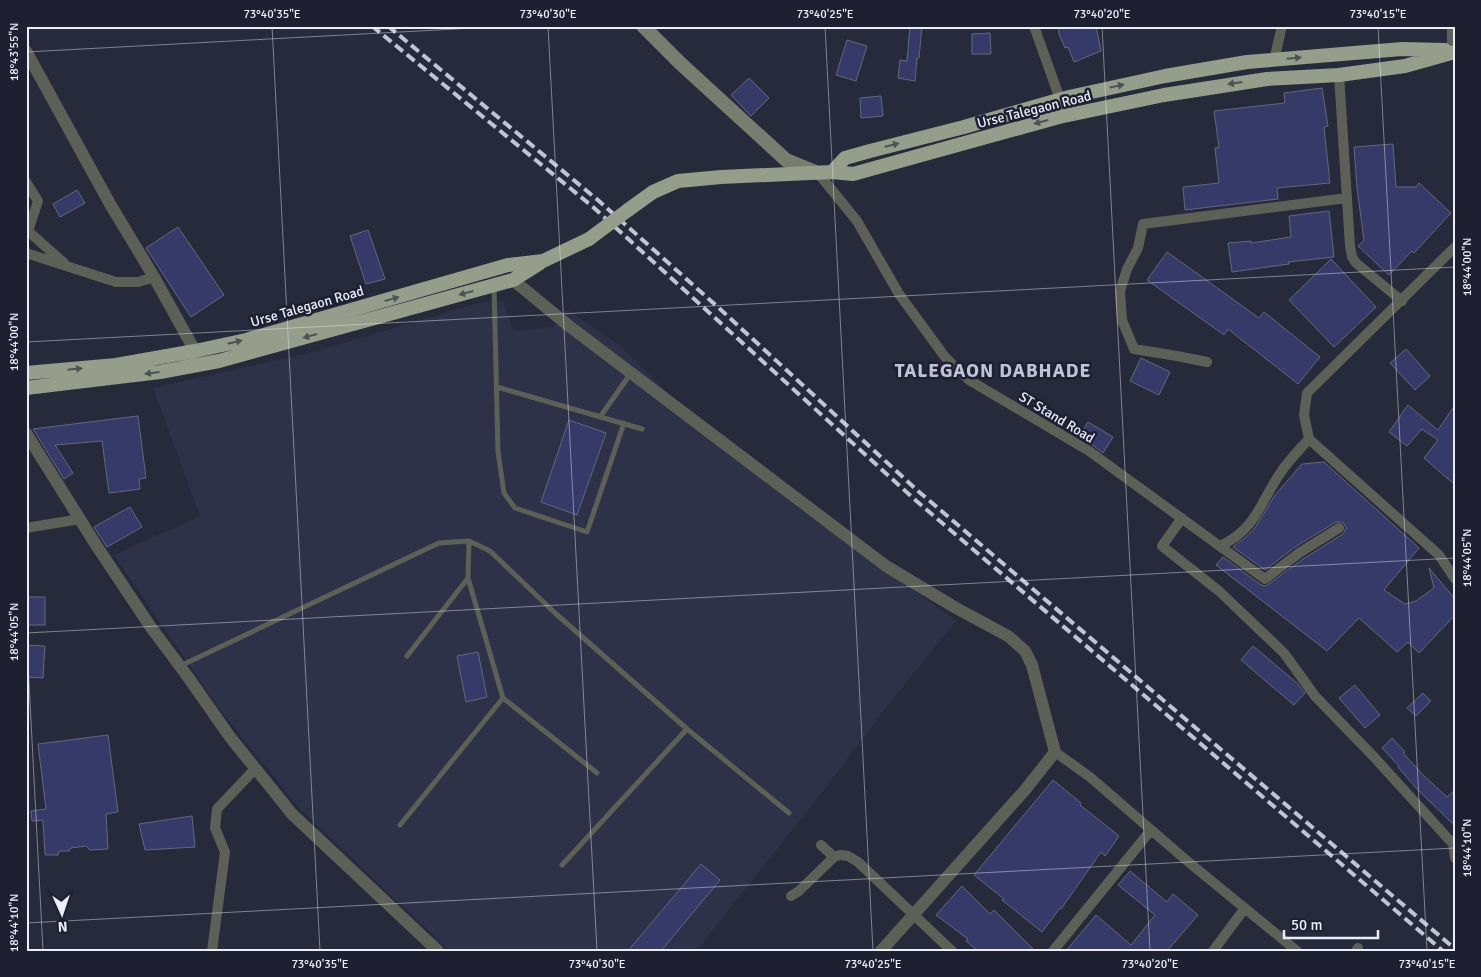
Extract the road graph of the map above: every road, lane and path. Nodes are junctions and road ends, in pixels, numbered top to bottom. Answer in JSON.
{"nodes":[{"id":1,"x":643,"y":26,"type":"edge"},
{"id":2,"x":1034,"y":26,"type":"edge"},
{"id":3,"x":1282,"y":26,"type":"edge"},
{"id":4,"x":1452,"y":26,"type":"edge"},
{"id":5,"x":26,"y":51,"type":"edge"},
{"id":6,"x":1454,"y":51,"type":"edge"},
{"id":7,"x":1274,"y":60,"type":"junction"},
{"id":8,"x":1338,"y":75,"type":"junction"},
{"id":9,"x":1060,"y":100,"type":"junction"},
{"id":10,"x":1066,"y":116,"type":"junction"},
{"id":11,"x":825,"y":172,"type":"junction"},
{"id":12,"x":26,"y":182,"type":"edge"},
{"id":13,"x":1347,"y":198,"type":"junction"},
{"id":14,"x":1455,"y":247,"type":"edge"},
{"id":15,"x":26,"y":253,"type":"edge"},
{"id":16,"x":543,"y":261,"type":"junction"},
{"id":17,"x":67,"y":266,"type":"junction"},
{"id":18,"x":154,"y":277,"type":"junction"},
{"id":19,"x":513,"y":280,"type":"junction"},
{"id":20,"x":494,"y":285,"type":"junction"},
{"id":21,"x":1402,"y":301,"type":"junction"},
{"id":22,"x":195,"y":351,"type":"junction"},
{"id":23,"x":1207,"y":362,"type":"dead end"},
{"id":24,"x":26,"y":373,"type":"edge"},
{"id":25,"x":632,"y":373,"type":"junction"},
{"id":26,"x":497,"y":387,"type":"junction"},
{"id":27,"x":26,"y":388,"type":"edge"},
{"id":28,"x":600,"y":417,"type":"junction"},
{"id":29,"x":624,"y":424,"type":"junction"},
{"id":30,"x":642,"y":429,"type":"dead end"},
{"id":31,"x":26,"y":433,"type":"edge"},
{"id":32,"x":1309,"y":438,"type":"junction"},
{"id":33,"x":1182,"y":518,"type":"junction"},
{"id":34,"x":80,"y":519,"type":"junction"},
{"id":35,"x":26,"y":528,"type":"edge"},
{"id":36,"x":1339,"y":528,"type":"dead end"},
{"id":37,"x":469,"y":541,"type":"junction"},
{"id":38,"x":1220,"y":546,"type":"junction"},
{"id":39,"x":468,"y":578,"type":"junction"},
{"id":40,"x":1455,"y":579,"type":"edge"},
{"id":41,"x":407,"y":656,"type":"dead end"},
{"id":42,"x":180,"y":666,"type":"junction"},
{"id":43,"x":503,"y":698,"type":"junction"},
{"id":44,"x":688,"y":729,"type":"junction"},
{"id":45,"x":1055,"y":752,"type":"junction"},
{"id":46,"x":255,"y":768,"type":"junction"},
{"id":47,"x":597,"y":773,"type":"dead end"},
{"id":48,"x":789,"y":813,"type":"dead end"},
{"id":49,"x":400,"y":824,"type":"dead end"},
{"id":50,"x":1151,"y":830,"type":"junction"},
{"id":51,"x":821,"y":845,"type":"dead end"},
{"id":52,"x":834,"y":857,"type":"junction"},
{"id":53,"x":1455,"y":858,"type":"edge"},
{"id":54,"x":562,"y":865,"type":"dead end"},
{"id":55,"x":791,"y":896,"type":"dead end"},
{"id":56,"x":1245,"y":908,"type":"junction"},
{"id":57,"x":914,"y":914,"type":"junction"},
{"id":58,"x":212,"y":951,"type":"edge"},
{"id":59,"x":438,"y":951,"type":"edge"},
{"id":60,"x":881,"y":951,"type":"edge"},
{"id":61,"x":952,"y":951,"type":"edge"},
{"id":62,"x":1053,"y":951,"type":"edge"},
{"id":63,"x":1213,"y":951,"type":"edge"},
{"id":64,"x":1297,"y":951,"type":"edge"}],
"edges":[{"from":1,"to":11,"type":"main road"},
{"from":2,"to":9,"type":"street"},
{"from":3,"to":7,"type":"street"},
{"from":4,"to":6,"type":"street"},
{"from":5,"to":18,"type":"street"},
{"from":7,"to":6,"type":"highway","one_way":true},
{"from":6,"to":8,"type":"highway","name":"Urse Talegaon Road"},
{"from":9,"to":7,"type":"highway","one_way":true},
{"from":8,"to":10,"type":"highway","name":"Urse Talegaon Road","one_way":true},
{"from":8,"to":13,"type":"street"},
{"from":9,"to":10,"type":"street"},
{"from":11,"to":9,"type":"highway","one_way":true},
{"from":10,"to":11,"type":"highway","name":"Urse Talegaon Road","one_way":true},
{"from":11,"to":16,"type":"highway","name":"Urse Talegaon Road","bridge":true},
{"from":11,"to":33,"type":"street","name":"ST Stand Road"},
{"from":12,"to":17,"type":"street"},
{"from":13,"to":21,"type":"street"},
{"from":13,"to":23,"type":"street"},
{"from":14,"to":21,"type":"street"},
{"from":15,"to":17,"type":"street"},
{"from":16,"to":19,"type":"highway","name":"Urse Talegaon Road"},
{"from":22,"to":16,"type":"highway","name":"Urse Talegaon Road","one_way":true},
{"from":17,"to":18,"type":"street"},
{"from":18,"to":22,"type":"street"},
{"from":19,"to":20,"type":"highway","name":"Urse Talegaon Road"},
{"from":19,"to":25,"type":"street"},
{"from":20,"to":26,"type":"lane"},
{"from":20,"to":27,"type":"highway","name":"Urse Talegaon Road","one_way":true},
{"from":21,"to":32,"type":"street"},
{"from":24,"to":22,"type":"highway","name":"Urse Talegaon Road","one_way":true},
{"from":25,"to":28,"type":"lane"},
{"from":25,"to":45,"type":"street"},
{"from":26,"to":28,"type":"lane"},
{"from":26,"to":29,"type":"lane"},
{"from":28,"to":29,"type":"lane"},
{"from":29,"to":30,"type":"lane"},
{"from":31,"to":34,"type":"street"},
{"from":32,"to":38,"type":"street"},
{"from":32,"to":40,"type":"street"},
{"from":33,"to":38,"type":"street","name":"ST Stand Road"},
{"from":33,"to":53,"type":"street"},
{"from":34,"to":35,"type":"street"},
{"from":34,"to":42,"type":"street"},
{"from":36,"to":38,"type":"street","name":"ST Stand Road"},
{"from":37,"to":39,"type":"lane"},
{"from":37,"to":42,"type":"lane"},
{"from":37,"to":44,"type":"lane"},
{"from":39,"to":41,"type":"lane"},
{"from":39,"to":43,"type":"lane"},
{"from":42,"to":46,"type":"street"},
{"from":43,"to":47,"type":"lane"},
{"from":43,"to":49,"type":"lane"},
{"from":44,"to":48,"type":"lane"},
{"from":44,"to":54,"type":"lane"},
{"from":45,"to":50,"type":"street"},
{"from":45,"to":57,"type":"street"},
{"from":46,"to":58,"type":"street"},
{"from":46,"to":59,"type":"street"},
{"from":50,"to":56,"type":"street"},
{"from":50,"to":62,"type":"street"},
{"from":51,"to":52,"type":"street"},
{"from":52,"to":55,"type":"street"},
{"from":52,"to":57,"type":"street"},
{"from":56,"to":63,"type":"street"},
{"from":56,"to":64,"type":"street"},
{"from":57,"to":60,"type":"street"},
{"from":57,"to":61,"type":"street"}]}
